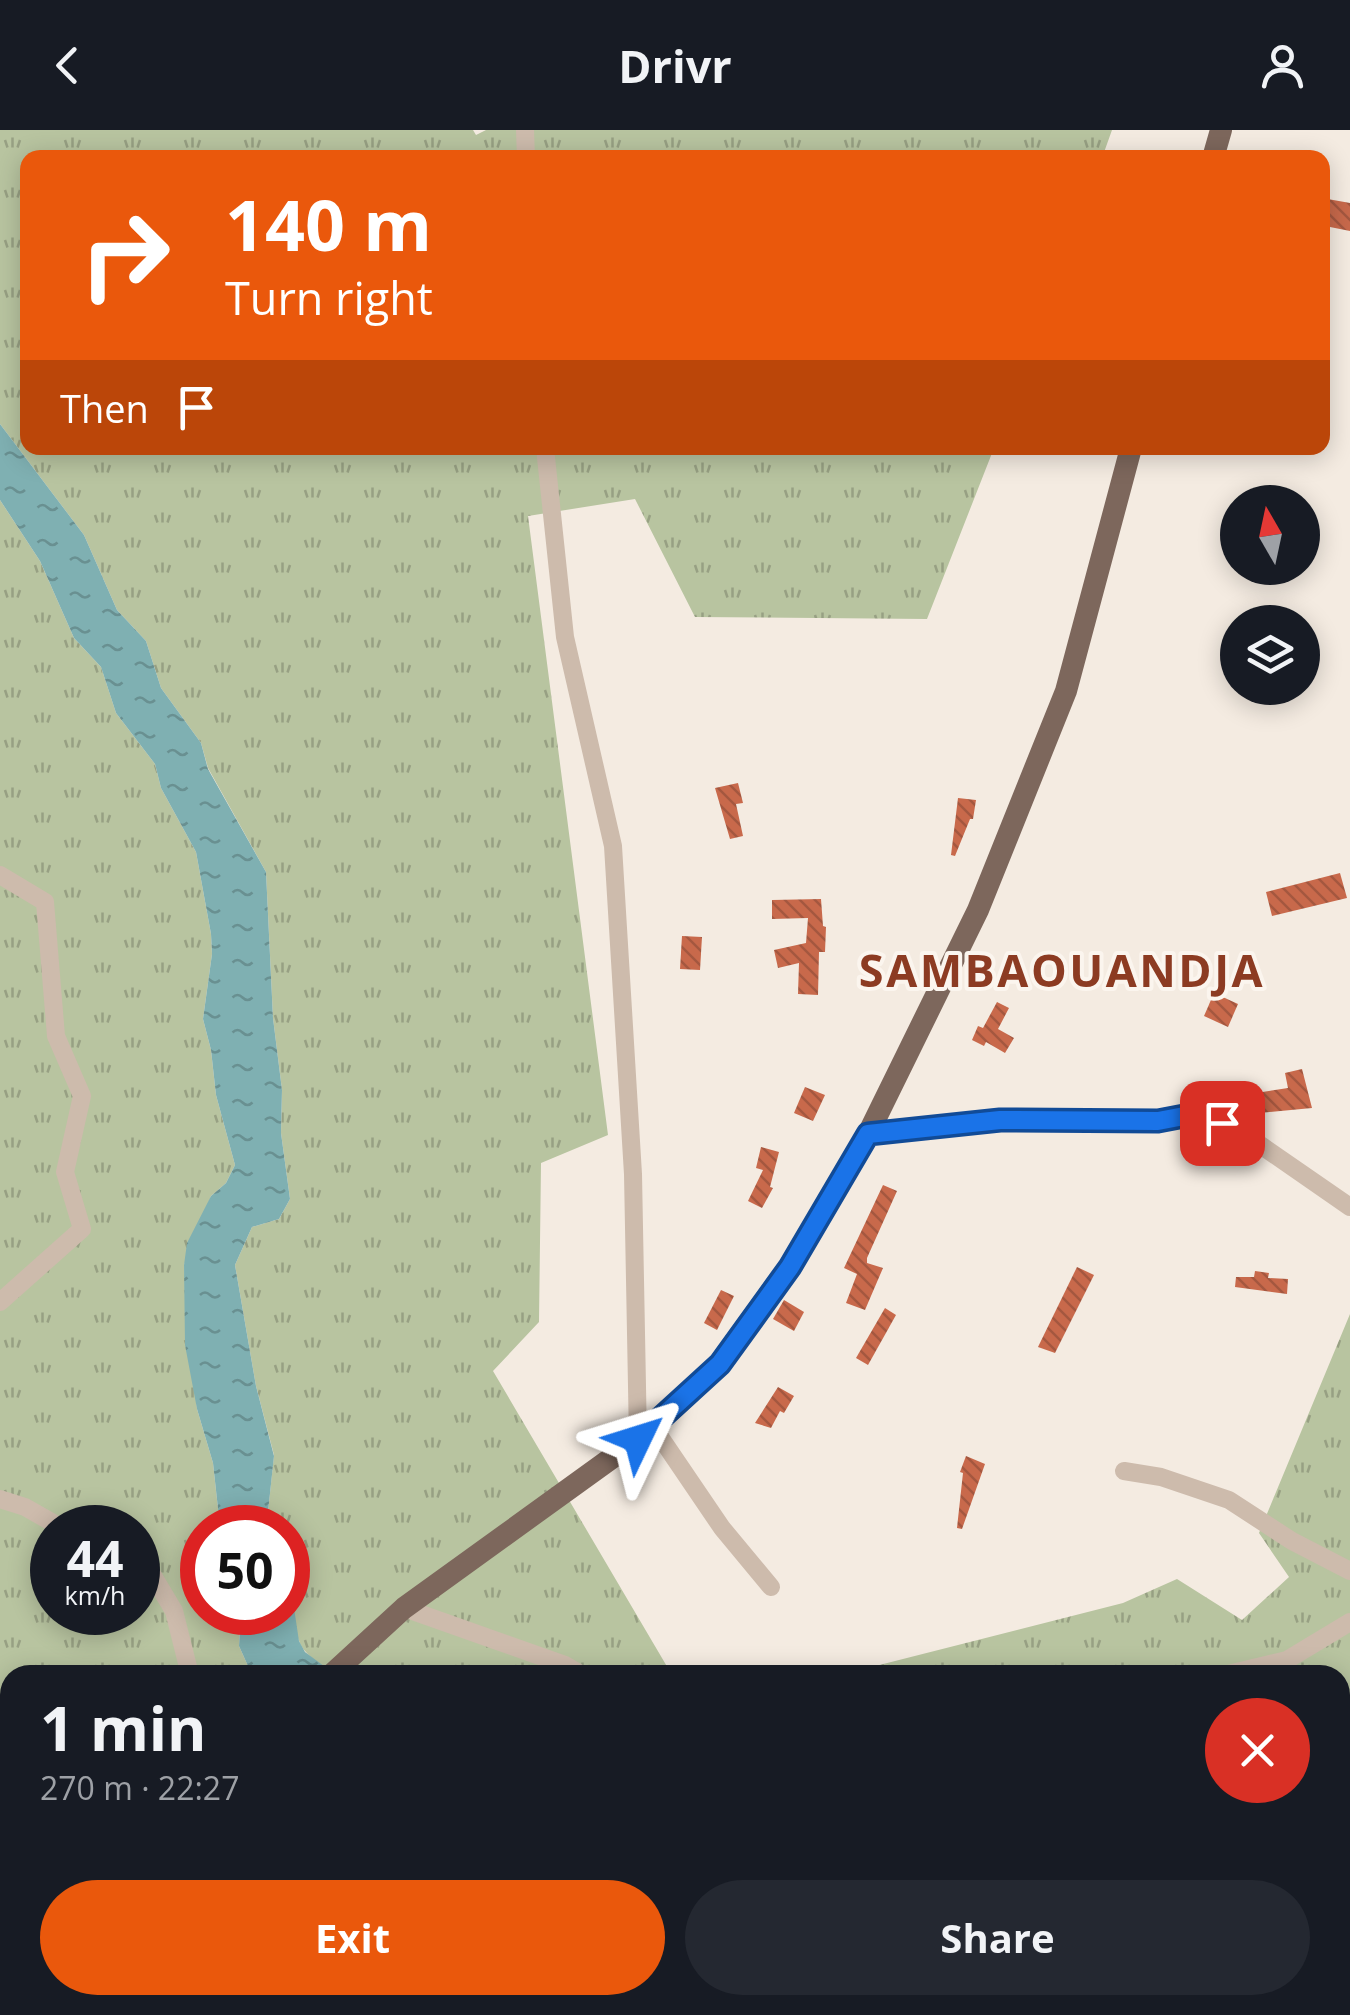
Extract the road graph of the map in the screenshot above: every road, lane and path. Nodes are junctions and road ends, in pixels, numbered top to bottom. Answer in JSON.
{"nodes":[{"id":1,"x":546,"y":455,"type":"edge"},
{"id":2,"x":1129,"y":455,"type":"edge"},
{"id":3,"x":0,"y":876,"type":"edge"},
{"id":4,"x":868,"y":1134,"type":"junction"},
{"id":5,"x":1350,"y":1207,"type":"edge"},
{"id":6,"x":0,"y":1302,"type":"edge"},
{"id":7,"x":645,"y":1432,"type":"junction"},
{"id":8,"x":1124,"y":1471,"type":"dead end"},
{"id":9,"x":0,"y":1499,"type":"edge"},
{"id":10,"x":30,"y":1510,"type":"edge"},
{"id":11,"x":1350,"y":1570,"type":"edge"},
{"id":12,"x":160,"y":1588,"type":"edge"},
{"id":13,"x":771,"y":1588,"type":"dead end"},
{"id":14,"x":404,"y":1608,"type":"junction"},
{"id":15,"x":1350,"y":1622,"type":"edge"},
{"id":16,"x":188,"y":1665,"type":"edge"},
{"id":17,"x":342,"y":1665,"type":"edge"},
{"id":18,"x":567,"y":1665,"type":"edge"},
{"id":19,"x":1266,"y":1665,"type":"edge"}],
"edges":[{"from":1,"to":7,"type":"street"},
{"from":2,"to":4,"type":"main road"},
{"from":3,"to":6,"type":"street"},
{"from":4,"to":5,"type":"street"},
{"from":4,"to":7,"type":"main road"},
{"from":7,"to":13,"type":"street"},
{"from":7,"to":14,"type":"main road"},
{"from":8,"to":11,"type":"street"},
{"from":9,"to":10,"type":"street"},
{"from":12,"to":16,"type":"street"},
{"from":14,"to":17,"type":"main road"},
{"from":14,"to":18,"type":"street"},
{"from":15,"to":19,"type":"street"}]}
